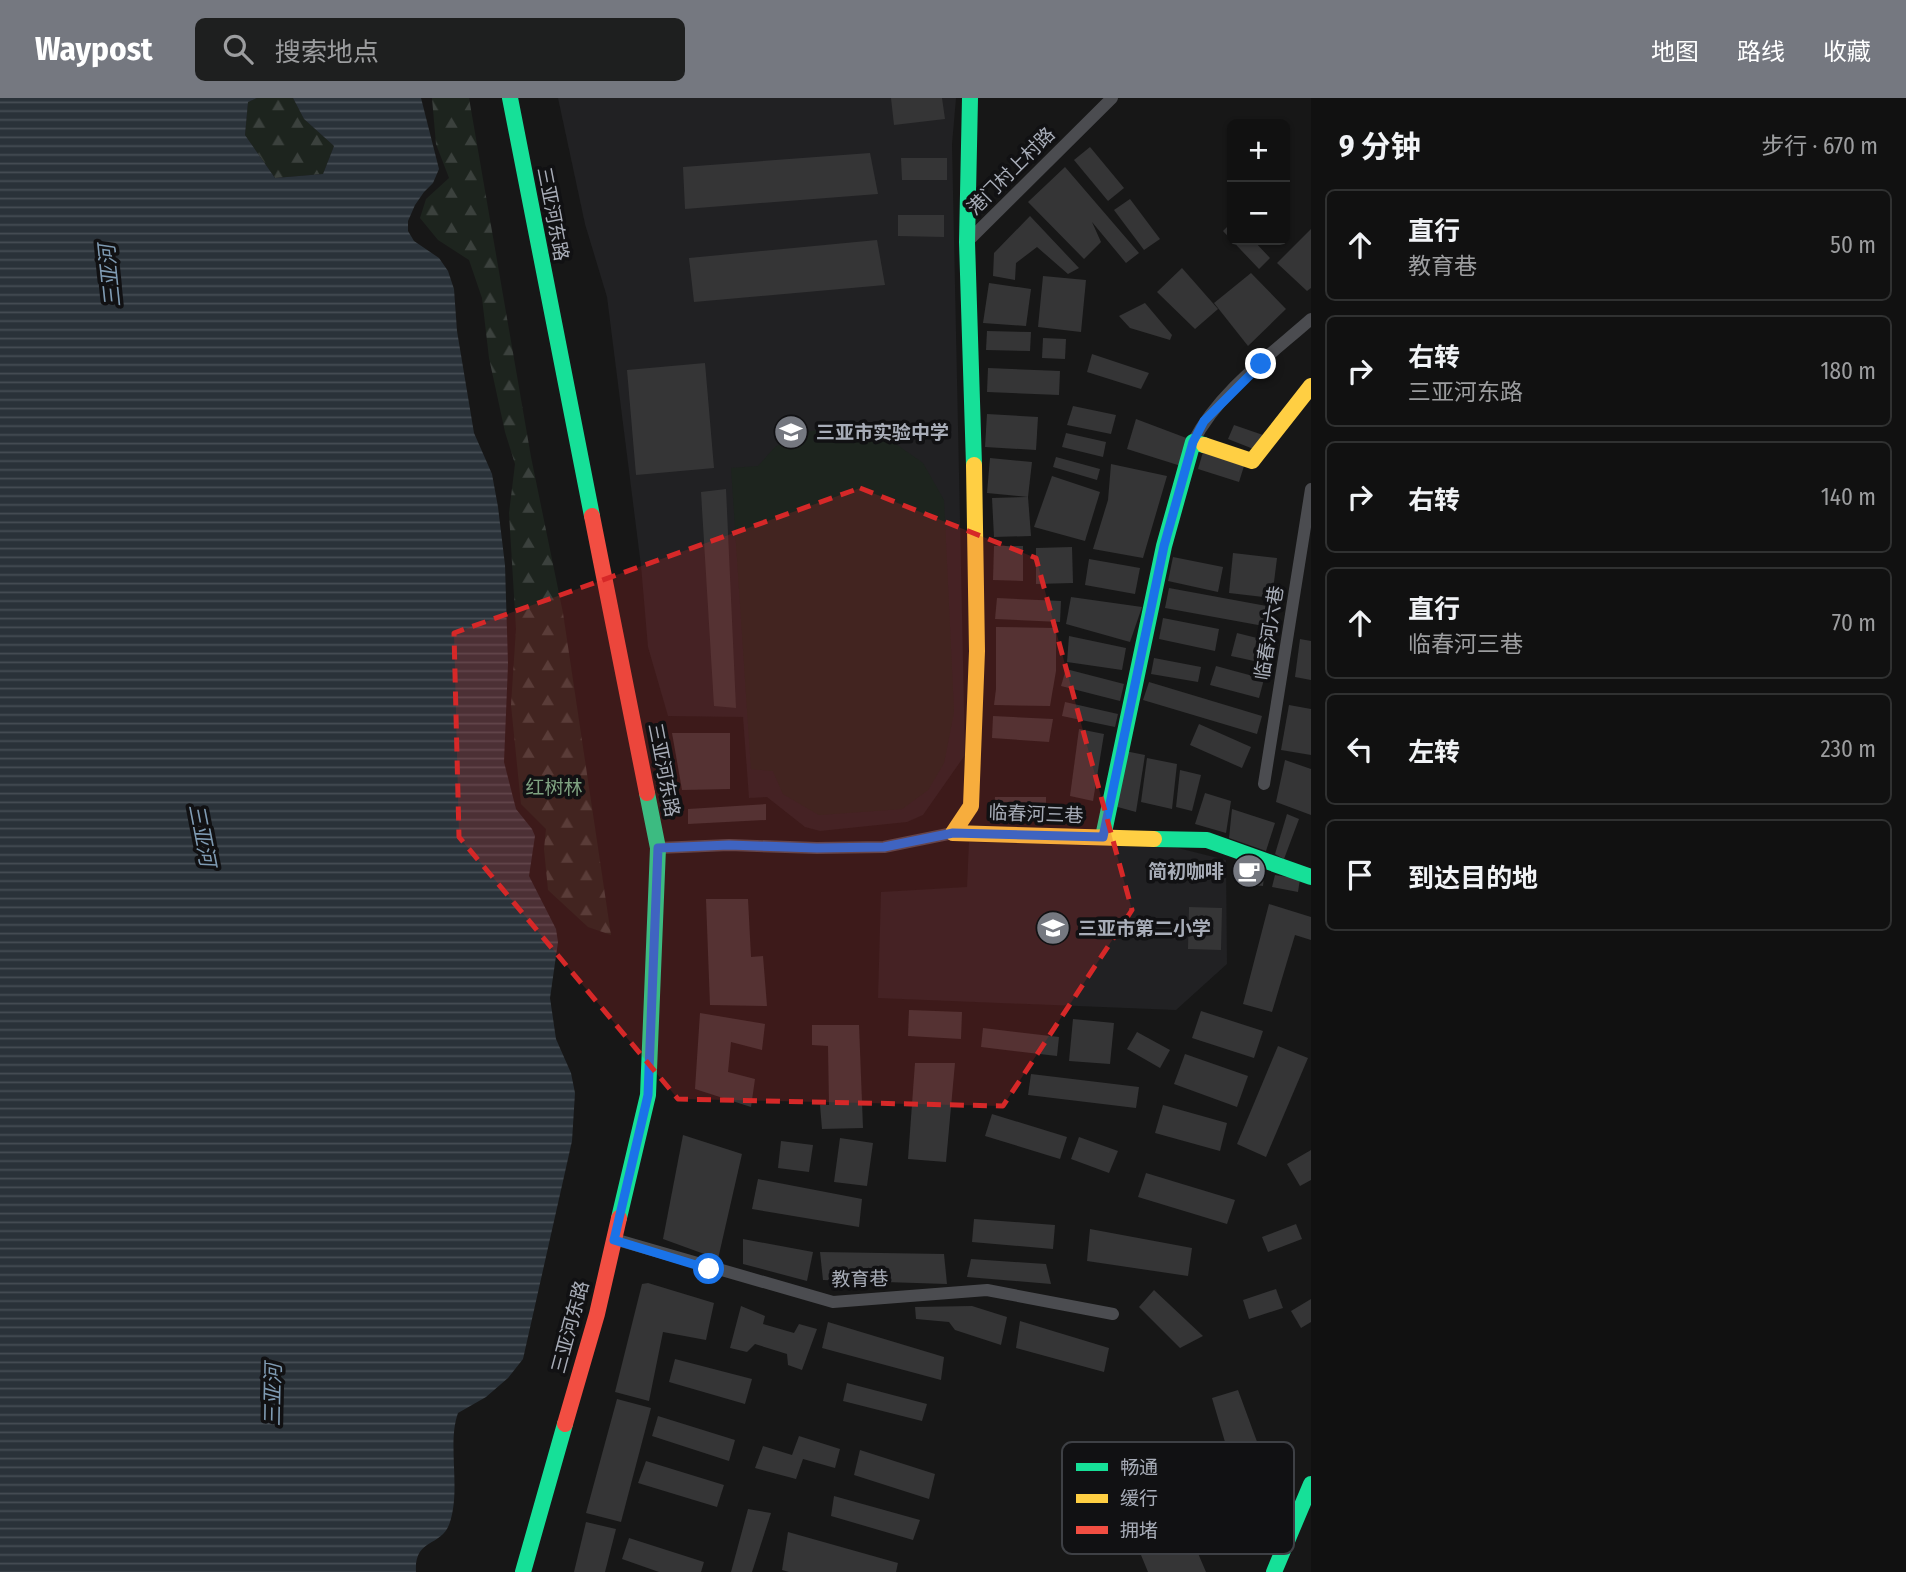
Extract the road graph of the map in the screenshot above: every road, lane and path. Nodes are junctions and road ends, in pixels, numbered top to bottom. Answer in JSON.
{"nodes":[{"id":1,"x":510,"y":98,"type":"edge"},
{"id":2,"x":970,"y":98,"type":"edge"},
{"id":3,"x":1112,"y":98,"type":"edge"},
{"id":4,"x":967,"y":242,"type":"junction"},
{"id":5,"x":1311,"y":319,"type":"edge"},
{"id":6,"x":1311,"y":386,"type":"edge"},
{"id":7,"x":1193,"y":442,"type":"junction"},
{"id":8,"x":1311,"y":489,"type":"edge"},
{"id":9,"x":1264,"y":784,"type":"dead end"},
{"id":10,"x":953,"y":833,"type":"junction"},
{"id":11,"x":1103,"y":837,"type":"junction"},
{"id":12,"x":658,"y":848,"type":"junction"},
{"id":13,"x":1311,"y":877,"type":"edge"},
{"id":14,"x":614,"y":1240,"type":"junction"},
{"id":15,"x":1113,"y":1314,"type":"dead end"},
{"id":16,"x":1311,"y":1484,"type":"edge"},
{"id":17,"x":1294,"y":1524,"type":"edge"},
{"id":18,"x":1282,"y":1554,"type":"edge"},
{"id":19,"x":523,"y":1572,"type":"edge"},
{"id":20,"x":1274,"y":1572,"type":"edge"}],
"edges":[{"from":1,"to":12,"type":"street","name":"三亚河东路"},
{"from":2,"to":4,"type":"street"},
{"from":3,"to":4,"type":"street","name":"港门村上村路"},
{"from":4,"to":10,"type":"street","name":"临春河三巷"},
{"from":5,"to":7,"type":"street"},
{"from":6,"to":7,"type":"street"},
{"from":7,"to":11,"type":"street"},
{"from":8,"to":9,"type":"street","name":"临春河六巷"},
{"from":10,"to":11,"type":"street","name":"临春河三巷"},
{"from":10,"to":12,"type":"street"},
{"from":11,"to":13,"type":"street","name":"临春河三巷"},
{"from":12,"to":14,"type":"street","name":"三亚河东路"},
{"from":14,"to":15,"type":"street","name":"教育巷"},
{"from":14,"to":19,"type":"street","name":"三亚河东路"},
{"from":16,"to":17,"type":"street"},
{"from":18,"to":20,"type":"street"}]}
